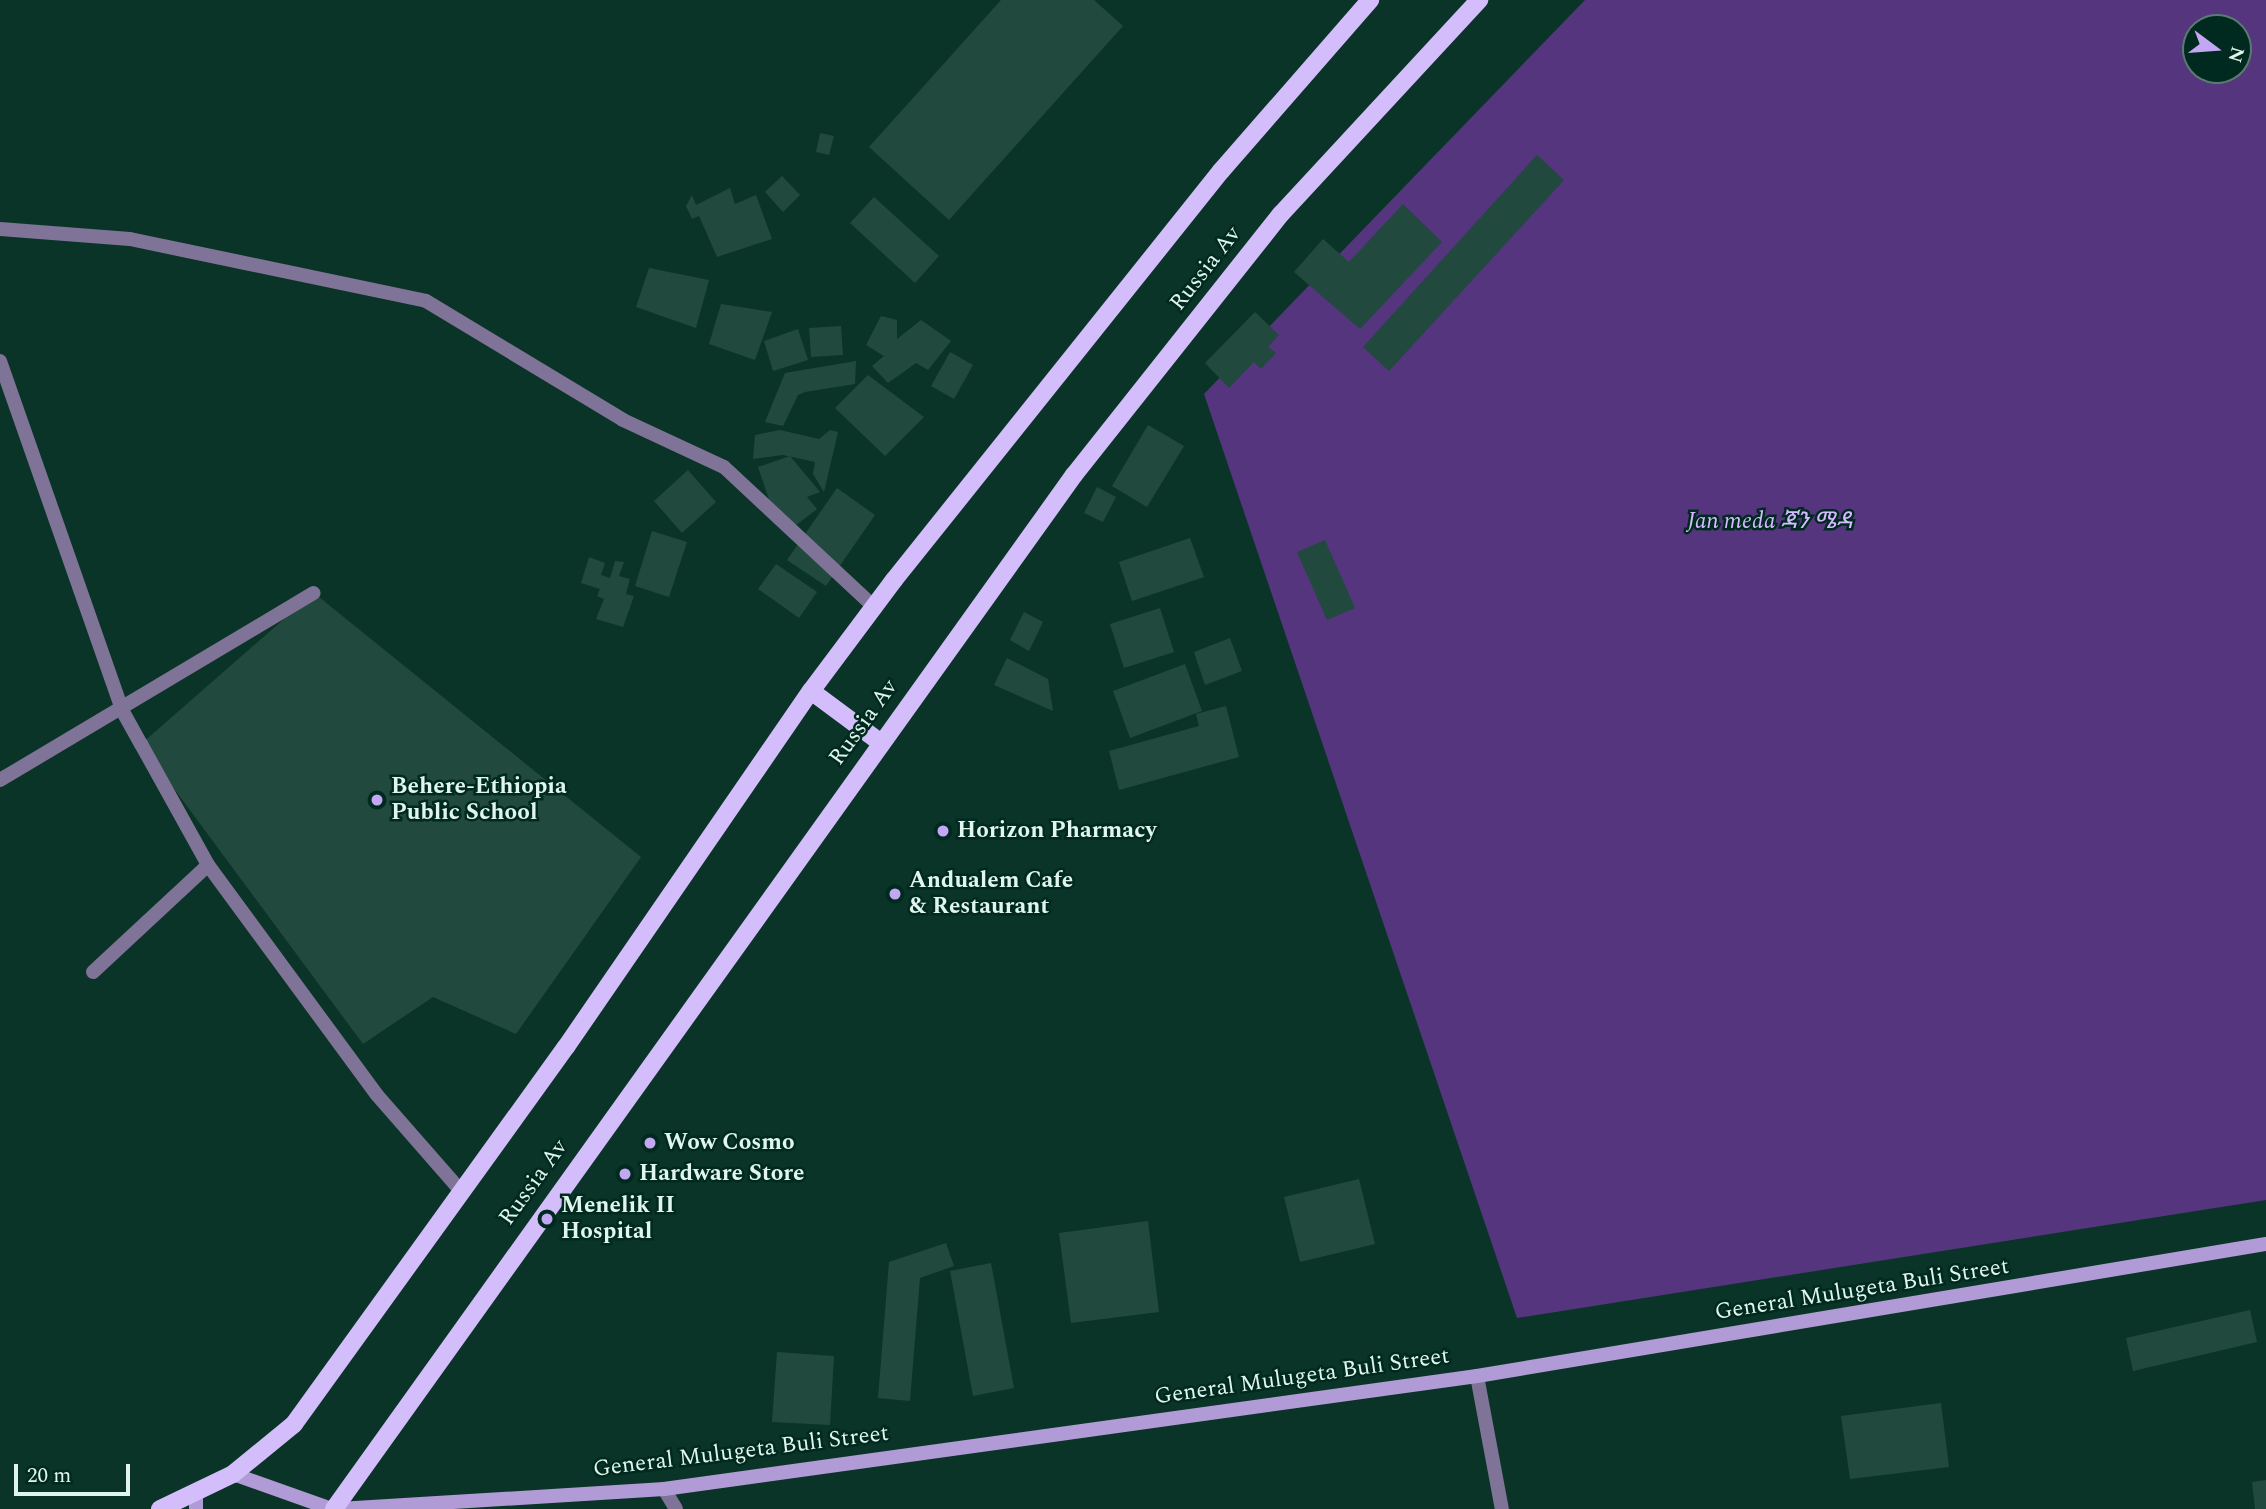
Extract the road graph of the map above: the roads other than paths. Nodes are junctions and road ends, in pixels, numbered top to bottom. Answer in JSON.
{"nodes":[{"id":1,"x":1370,"y":0,"type":"edge"},
{"id":2,"x":1479,"y":0,"type":"edge"},
{"id":3,"x":0,"y":229,"type":"edge"},
{"id":4,"x":0,"y":361,"type":"edge"},
{"id":5,"x":314,"y":593,"type":"dead end"},
{"id":6,"x":874,"y":608,"type":"junction"},
{"id":7,"x":811,"y":691,"type":"junction"},
{"id":8,"x":122,"y":710,"type":"junction"},
{"id":9,"x":880,"y":742,"type":"junction"},
{"id":10,"x":0,"y":780,"type":"edge"},
{"id":11,"x":208,"y":865,"type":"junction"},
{"id":12,"x":93,"y":972,"type":"dead end"},
{"id":13,"x":462,"y":1192,"type":"junction"},
{"id":14,"x":2266,"y":1244,"type":"edge"},
{"id":15,"x":1477,"y":1376,"type":"junction"},
{"id":16,"x":233,"y":1474,"type":"junction"},
{"id":17,"x":664,"y":1489,"type":"junction"},
{"id":18,"x":195,"y":1501,"type":"edge"},
{"id":19,"x":160,"y":1509,"type":"edge"},
{"id":20,"x":335,"y":1509,"type":"edge"},
{"id":21,"x":676,"y":1509,"type":"edge"},
{"id":22,"x":1502,"y":1509,"type":"edge"}],
"edges":[{"from":1,"to":6,"type":"main road"},
{"from":2,"to":9,"type":"main road","name":"Russia Av"},
{"from":3,"to":6,"type":"street"},
{"from":4,"to":8,"type":"street"},
{"from":5,"to":8,"type":"street"},
{"from":6,"to":7,"type":"main road"},
{"from":7,"to":9,"type":"main road"},
{"from":7,"to":13,"type":"main road"},
{"from":8,"to":10,"type":"street"},
{"from":8,"to":11,"type":"street"},
{"from":9,"to":20,"type":"main road","name":"Russia Av"},
{"from":11,"to":12,"type":"street"},
{"from":11,"to":13,"type":"street"},
{"from":13,"to":16,"type":"main road"},
{"from":14,"to":15,"type":"main road","name":"General Mulugeta Buli Street"},
{"from":15,"to":17,"type":"main road","name":"General Mulugeta Buli Street"},
{"from":15,"to":22,"type":"street"},
{"from":16,"to":18,"type":"main road"},
{"from":16,"to":20,"type":"main road"},
{"from":17,"to":20,"type":"main road","name":"General Mulugeta Buli Street"},
{"from":17,"to":21,"type":"street"},
{"from":18,"to":19,"type":"main road"}]}
